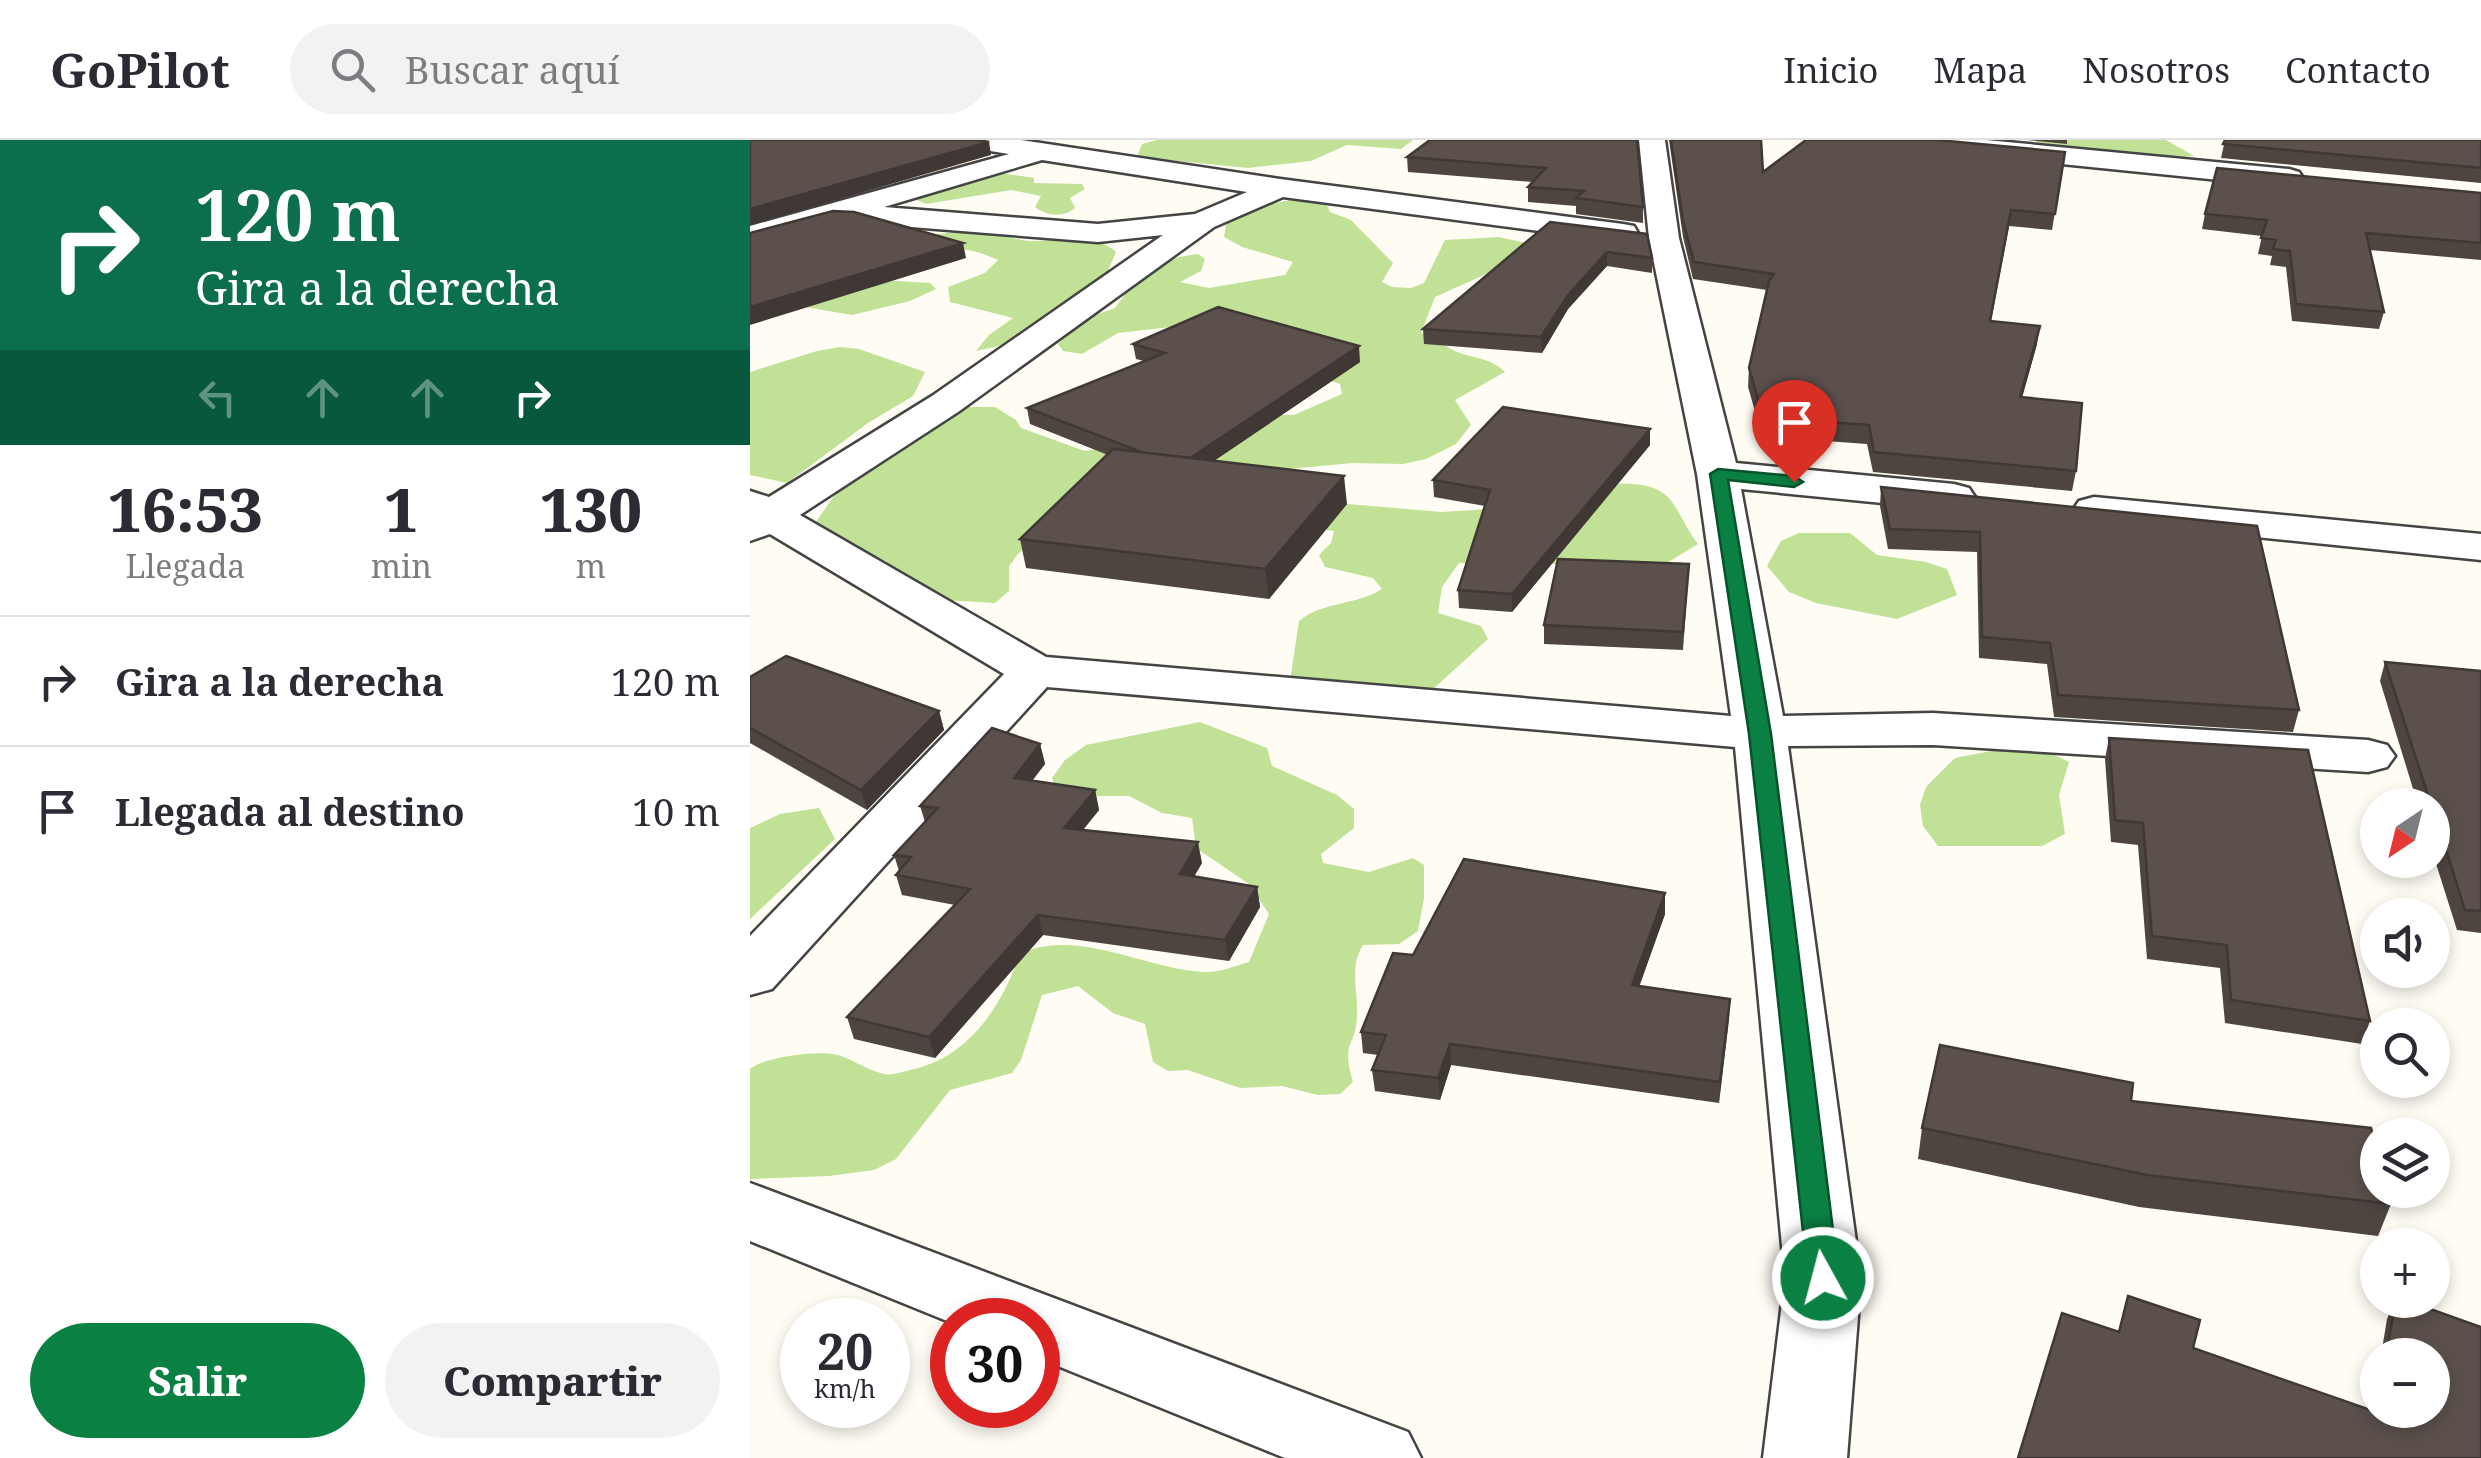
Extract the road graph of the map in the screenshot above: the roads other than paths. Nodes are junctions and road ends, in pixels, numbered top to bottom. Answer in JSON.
{"nodes":[{"id":1,"x":968,"y":140,"type":"edge"},
{"id":2,"x":1652,"y":140,"type":"edge"},
{"id":3,"x":1904,"y":140,"type":"edge"},
{"id":4,"x":1047,"y":152,"type":"junction"},
{"id":5,"x":2315,"y":180,"type":"edge"},
{"id":6,"x":1280,"y":188,"type":"junction"},
{"id":7,"x":840,"y":213,"type":"junction"},
{"id":8,"x":1204,"y":221,"type":"junction"},
{"id":9,"x":1098,"y":233,"type":"junction"},
{"id":10,"x":750,"y":236,"type":"edge"},
{"id":11,"x":1664,"y":238,"type":"junction"},
{"id":12,"x":1150,"y":260,"type":"junction"},
{"id":13,"x":1718,"y":474,"type":"junction"},
{"id":14,"x":1992,"y":500,"type":"edge"},
{"id":15,"x":2050,"y":506,"type":"edge"},
{"id":16,"x":756,"y":517,"type":"edge"},
{"id":17,"x":2481,"y":546,"type":"edge"},
{"id":18,"x":1034,"y":672,"type":"junction"},
{"id":19,"x":1760,"y":734,"type":"junction"},
{"id":20,"x":2368,"y":756,"type":"dead end"},
{"id":21,"x":750,"y":974,"type":"edge"},
{"id":22,"x":750,"y":1211,"type":"edge"},
{"id":23,"x":972,"y":1298,"type":"edge"},
{"id":24,"x":1060,"y":1333,"type":"edge"},
{"id":25,"x":1379,"y":1458,"type":"edge"},
{"id":26,"x":1806,"y":1458,"type":"edge"}],
"edges":[{"from":1,"to":4,"type":"street"},
{"from":2,"to":11,"type":"street"},
{"from":3,"to":5,"type":"street"},
{"from":4,"to":6,"type":"street"},
{"from":4,"to":7,"type":"street"},
{"from":6,"to":8,"type":"street"},
{"from":6,"to":11,"type":"street"},
{"from":7,"to":9,"type":"street"},
{"from":7,"to":10,"type":"street"},
{"from":8,"to":9,"type":"street"},
{"from":8,"to":12,"type":"street"},
{"from":9,"to":12,"type":"street"},
{"from":11,"to":13,"type":"street"},
{"from":12,"to":16,"type":"street"},
{"from":13,"to":14,"type":"street"},
{"from":13,"to":19,"type":"street"},
{"from":15,"to":17,"type":"street"},
{"from":16,"to":18,"type":"street"},
{"from":18,"to":19,"type":"street"},
{"from":18,"to":21,"type":"street"},
{"from":19,"to":20,"type":"street"},
{"from":19,"to":26,"type":"street"},
{"from":22,"to":23,"type":"street"},
{"from":24,"to":25,"type":"street"}]}
